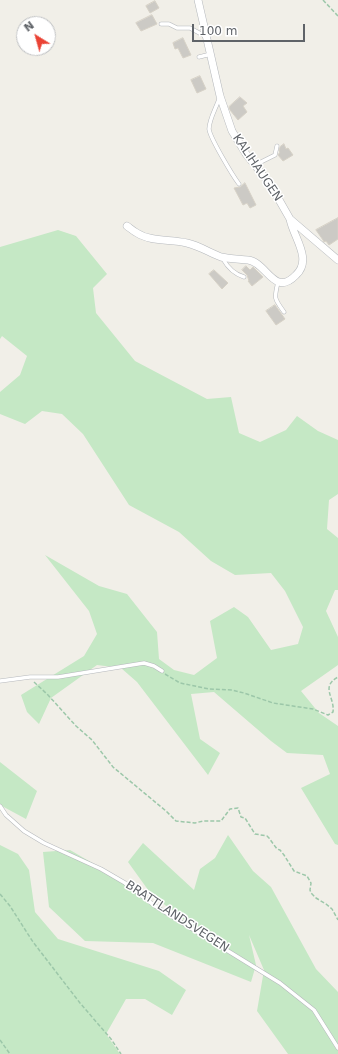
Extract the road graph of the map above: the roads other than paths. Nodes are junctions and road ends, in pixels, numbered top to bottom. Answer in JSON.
{"nodes":[{"id":1,"x":198,"y":0,"type":"edge"},
{"id":2,"x":161,"y":24,"type":"dead end"},
{"id":3,"x":206,"y":36,"type":"junction"},
{"id":4,"x":211,"y":54,"type":"junction"},
{"id":5,"x":199,"y":57,"type":"dead end"},
{"id":6,"x":220,"y":96,"type":"junction"},
{"id":7,"x":276,"y":146,"type":"dead end"},
{"id":8,"x":255,"y":165,"type":"junction"},
{"id":9,"x":239,"y":184,"type":"dead end"},
{"id":10,"x":290,"y":219,"type":"junction"},
{"id":11,"x":127,"y":226,"type":"dead end"},
{"id":12,"x":222,"y":257,"type":"junction"},
{"id":13,"x":338,"y":260,"type":"edge"},
{"id":14,"x":244,"y":277,"type":"dead end"},
{"id":15,"x":278,"y":282,"type":"junction"},
{"id":16,"x":284,"y":312,"type":"dead end"},
{"id":17,"x":162,"y":671,"type":"road end"},
{"id":18,"x":0,"y":681,"type":"edge"},
{"id":19,"x":0,"y":806,"type":"edge"},
{"id":20,"x":338,"y":1048,"type":"edge"}],
"edges":[{"from":1,"to":3,"type":"street","name":"KALIHAUGEN"},
{"from":2,"to":3,"type":"lane"},
{"from":3,"to":4,"type":"street","name":"KALIHAUGEN"},
{"from":4,"to":5,"type":"lane"},
{"from":4,"to":6,"type":"street","name":"KALIHAUGEN"},
{"from":6,"to":8,"type":"street","name":"KALIHAUGEN"},
{"from":6,"to":9,"type":"lane"},
{"from":7,"to":8,"type":"lane"},
{"from":8,"to":10,"type":"street","name":"KALIHAUGEN"},
{"from":10,"to":13,"type":"street","name":"KALIHAUGEN"},
{"from":10,"to":15,"type":"street","name":"KALIHAUGEN"},
{"from":11,"to":12,"type":"street"},
{"from":12,"to":14,"type":"lane"},
{"from":12,"to":15,"type":"street"},
{"from":15,"to":16,"type":"lane"},
{"from":17,"to":18,"type":"lane"},
{"from":19,"to":20,"type":"lane","name":"BRATTLANDSVEGEN"}]}
